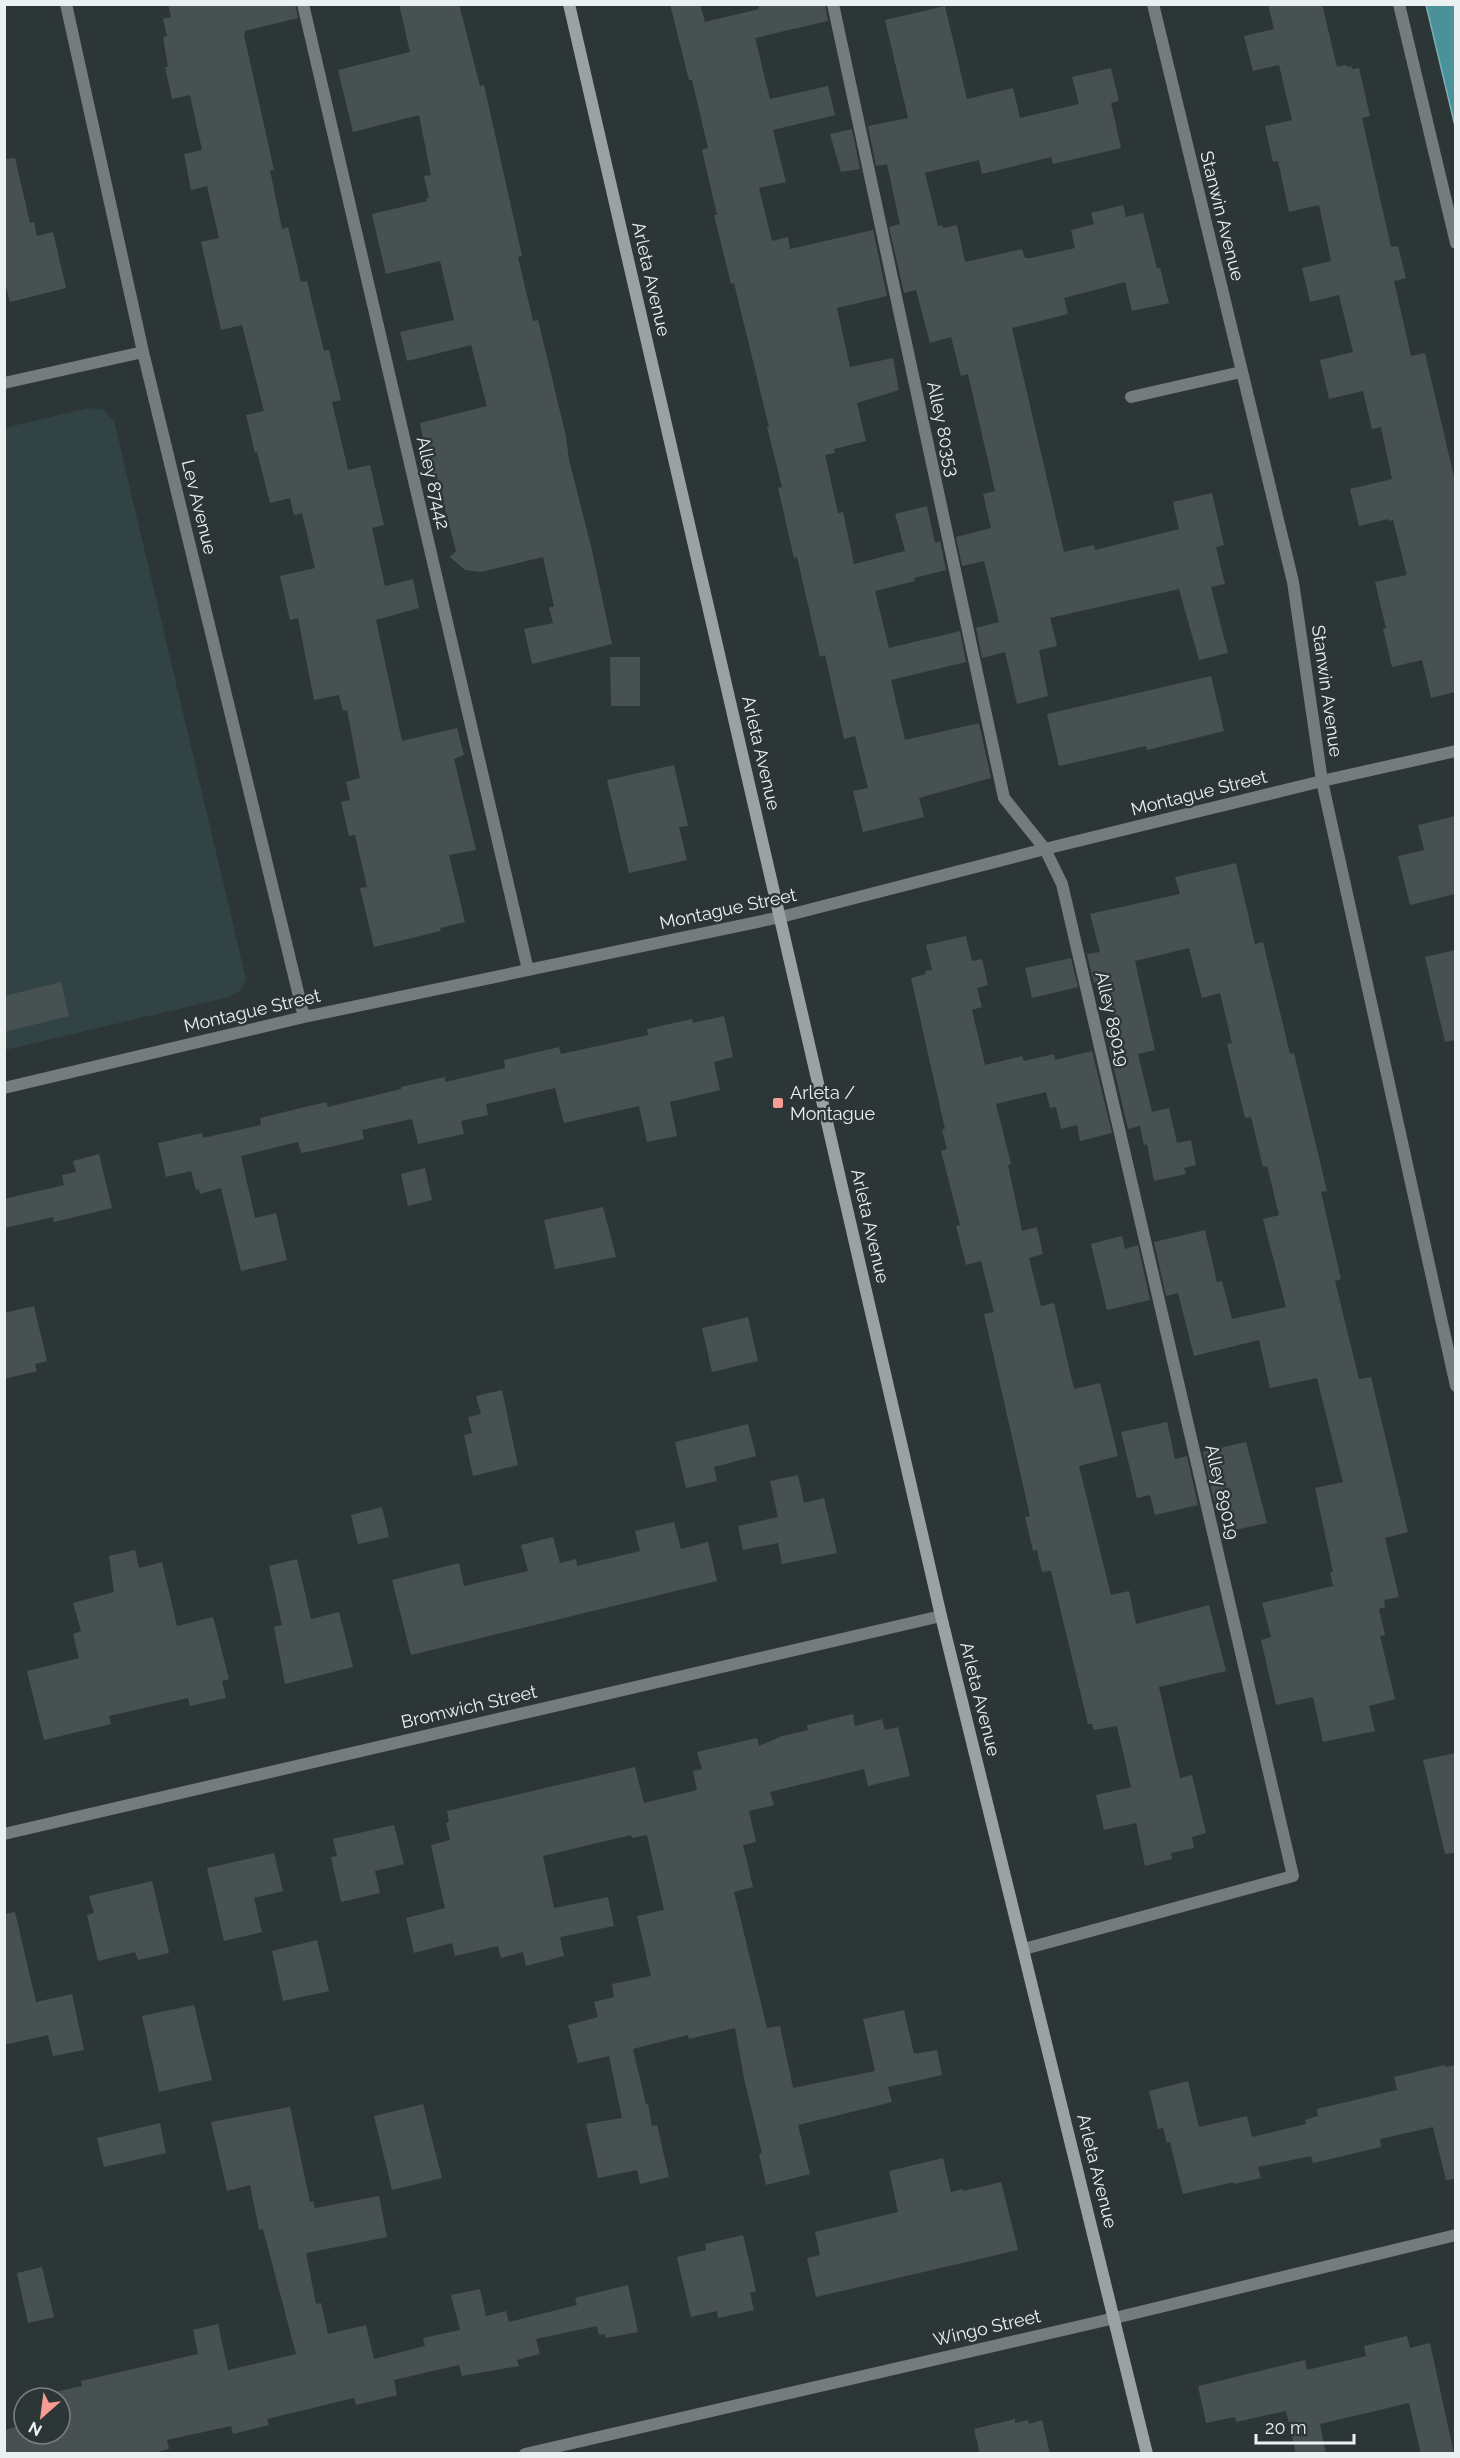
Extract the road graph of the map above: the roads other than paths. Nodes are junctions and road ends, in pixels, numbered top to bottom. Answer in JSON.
{"nodes":[{"id":1,"x":66,"y":4,"type":"edge"},
{"id":2,"x":303,"y":4,"type":"edge"},
{"id":3,"x":569,"y":4,"type":"edge"},
{"id":4,"x":833,"y":4,"type":"edge"},
{"id":5,"x":1153,"y":4,"type":"edge"},
{"id":6,"x":1399,"y":4,"type":"edge"},
{"id":7,"x":1455,"y":243,"type":"edge"},
{"id":8,"x":143,"y":352,"type":"junction"},
{"id":9,"x":1241,"y":372,"type":"junction"},
{"id":10,"x":4,"y":383,"type":"edge"},
{"id":11,"x":1131,"y":398,"type":"dead end"},
{"id":12,"x":1455,"y":751,"type":"edge"},
{"id":13,"x":1322,"y":781,"type":"junction"},
{"id":14,"x":1045,"y":849,"type":"junction"},
{"id":15,"x":781,"y":917,"type":"junction"},
{"id":16,"x":528,"y":970,"type":"junction"},
{"id":17,"x":304,"y":1017,"type":"junction"},
{"id":18,"x":4,"y":1088,"type":"edge"},
{"id":19,"x":1455,"y":1386,"type":"edge"},
{"id":20,"x":941,"y":1616,"type":"junction"},
{"id":21,"x":4,"y":1834,"type":"edge"},
{"id":22,"x":1024,"y":1949,"type":"junction"},
{"id":23,"x":1455,"y":2235,"type":"edge"},
{"id":24,"x":1115,"y":2318,"type":"junction"},
{"id":25,"x":525,"y":2454,"type":"edge"},
{"id":26,"x":1147,"y":2454,"type":"edge"}],
"edges":[{"from":1,"to":8,"type":"street","name":"Lev Avenue"},
{"from":2,"to":16,"type":"street","name":"Alley 87442"},
{"from":3,"to":15,"type":"main road","name":"Arleta Avenue"},
{"from":4,"to":14,"type":"street","name":"Alley 80353"},
{"from":5,"to":9,"type":"street","name":"Stanwin Avenue"},
{"from":6,"to":7,"type":"street"},
{"from":8,"to":10,"type":"street"},
{"from":8,"to":17,"type":"street","name":"Lev Avenue"},
{"from":9,"to":11,"type":"street"},
{"from":9,"to":13,"type":"street","name":"Stanwin Avenue"},
{"from":12,"to":13,"type":"street","name":"Montague Street"},
{"from":13,"to":14,"type":"street","name":"Montague Street"},
{"from":13,"to":19,"type":"street","name":"Stanwin Avenue"},
{"from":14,"to":15,"type":"street","name":"Montague Street"},
{"from":14,"to":22,"type":"street","name":"Alley 89019"},
{"from":15,"to":16,"type":"street","name":"Montague Street"},
{"from":15,"to":20,"type":"main road","name":"Arleta Avenue"},
{"from":16,"to":17,"type":"street","name":"Montague Street"},
{"from":17,"to":18,"type":"street","name":"Montague Street"},
{"from":20,"to":21,"type":"street","name":"Bromwich Street"},
{"from":20,"to":22,"type":"main road","name":"Arleta Avenue"},
{"from":22,"to":24,"type":"main road","name":"Arleta Avenue"},
{"from":23,"to":24,"type":"street","name":"Wingo Street"},
{"from":24,"to":25,"type":"street","name":"Wingo Street"},
{"from":24,"to":26,"type":"main road","name":"Arleta Avenue"}]}
